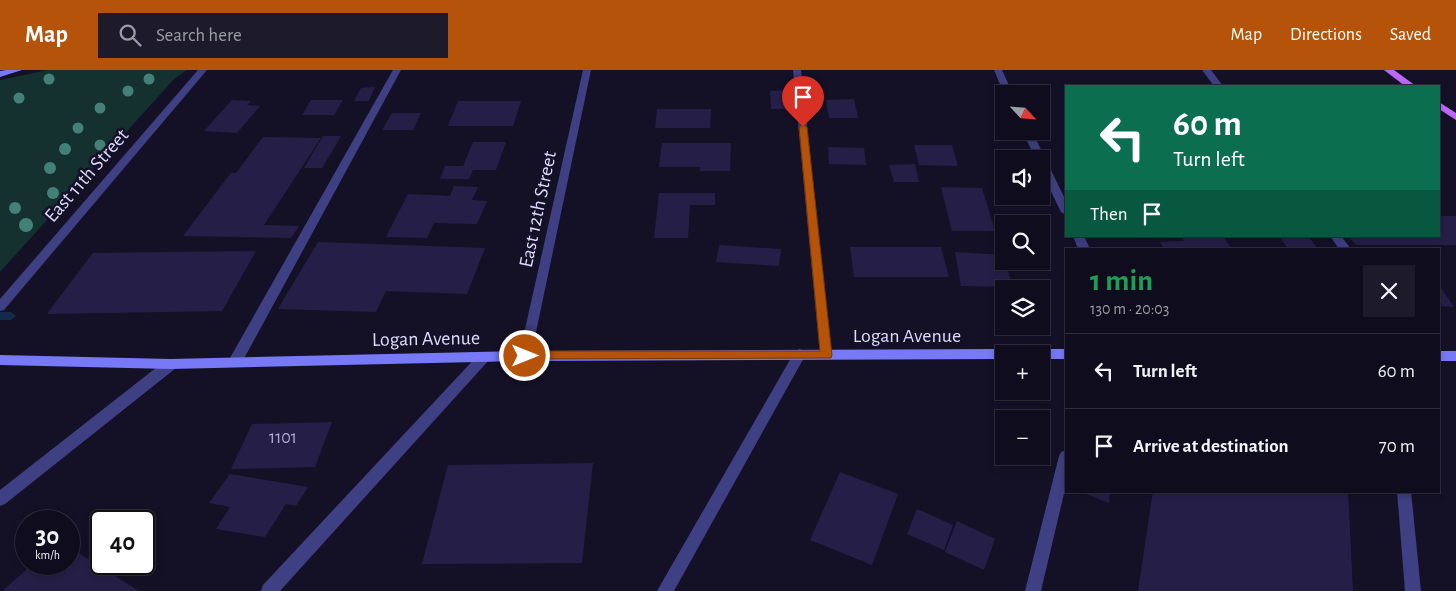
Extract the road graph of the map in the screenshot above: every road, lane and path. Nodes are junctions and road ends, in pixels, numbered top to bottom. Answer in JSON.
{"nodes":[{"id":1,"x":18,"y":70,"type":"edge"},
{"id":2,"x":203,"y":70,"type":"edge"},
{"id":3,"x":397,"y":70,"type":"edge"},
{"id":4,"x":587,"y":70,"type":"edge"},
{"id":5,"x":797,"y":70,"type":"edge"},
{"id":6,"x":998,"y":70,"type":"edge"},
{"id":7,"x":1206,"y":70,"type":"edge"},
{"id":8,"x":1388,"y":70,"type":"edge"},
{"id":9,"x":0,"y":74,"type":"edge"},
{"id":10,"x":1006,"y":85,"type":"edge"},
{"id":11,"x":1218,"y":85,"type":"edge"},
{"id":12,"x":1410,"y":85,"type":"edge"},
{"id":13,"x":1440,"y":106,"type":"edge"},
{"id":14,"x":1456,"y":117,"type":"edge"},
{"id":15,"x":1050,"y":179,"type":"edge"},
{"id":16,"x":1065,"y":210,"type":"edge"},
{"id":17,"x":1336,"y":237,"type":"edge"},
{"id":18,"x":1344,"y":248,"type":"edge"},
{"id":19,"x":0,"y":307,"type":"edge"},
{"id":20,"x":800,"y":354,"type":"junction"},
{"id":21,"x":995,"y":354,"type":"edge"},
{"id":22,"x":1050,"y":354,"type":"edge"},
{"id":23,"x":1065,"y":354,"type":"edge"},
{"id":24,"x":826,"y":355,"type":"junction"},
{"id":25,"x":484,"y":356,"type":"junction"},
{"id":26,"x":525,"y":356,"type":"junction"},
{"id":27,"x":1440,"y":356,"type":"edge"},
{"id":28,"x":1456,"y":356,"type":"edge"},
{"id":29,"x":0,"y":360,"type":"edge"},
{"id":30,"x":235,"y":362,"type":"junction"},
{"id":31,"x":171,"y":364,"type":"junction"},
{"id":32,"x":1065,"y":460,"type":"edge"},
{"id":33,"x":1404,"y":493,"type":"edge"},
{"id":34,"x":0,"y":499,"type":"edge"},
{"id":35,"x":269,"y":591,"type":"edge"},
{"id":36,"x":665,"y":591,"type":"edge"},
{"id":37,"x":1033,"y":591,"type":"edge"},
{"id":38,"x":1413,"y":591,"type":"edge"}],
"edges":[{"from":1,"to":9,"type":"street"},
{"from":2,"to":19,"type":"street","name":"East 11th Street"},
{"from":3,"to":30,"type":"street"},
{"from":4,"to":26,"type":"street","name":"East 12th Street"},
{"from":5,"to":24,"type":"street"},
{"from":6,"to":10,"type":"street"},
{"from":7,"to":11,"type":"street"},
{"from":8,"to":12,"type":"main road"},
{"from":13,"to":14,"type":"main road"},
{"from":15,"to":16,"type":"street"},
{"from":17,"to":18,"type":"street"},
{"from":20,"to":24,"type":"street","name":"Logan Avenue"},
{"from":20,"to":26,"type":"street","name":"Logan Avenue"},
{"from":20,"to":36,"type":"street"},
{"from":21,"to":24,"type":"street","name":"Logan Avenue"},
{"from":22,"to":23,"type":"street"},
{"from":25,"to":26,"type":"street","name":"Logan Avenue"},
{"from":25,"to":30,"type":"street","name":"Logan Avenue"},
{"from":25,"to":35,"type":"street"},
{"from":27,"to":28,"type":"street"},
{"from":29,"to":31,"type":"street","name":"Logan Avenue"},
{"from":30,"to":31,"type":"street","name":"Logan Avenue"},
{"from":31,"to":34,"type":"street"},
{"from":32,"to":37,"type":"street"},
{"from":33,"to":38,"type":"street"}]}
